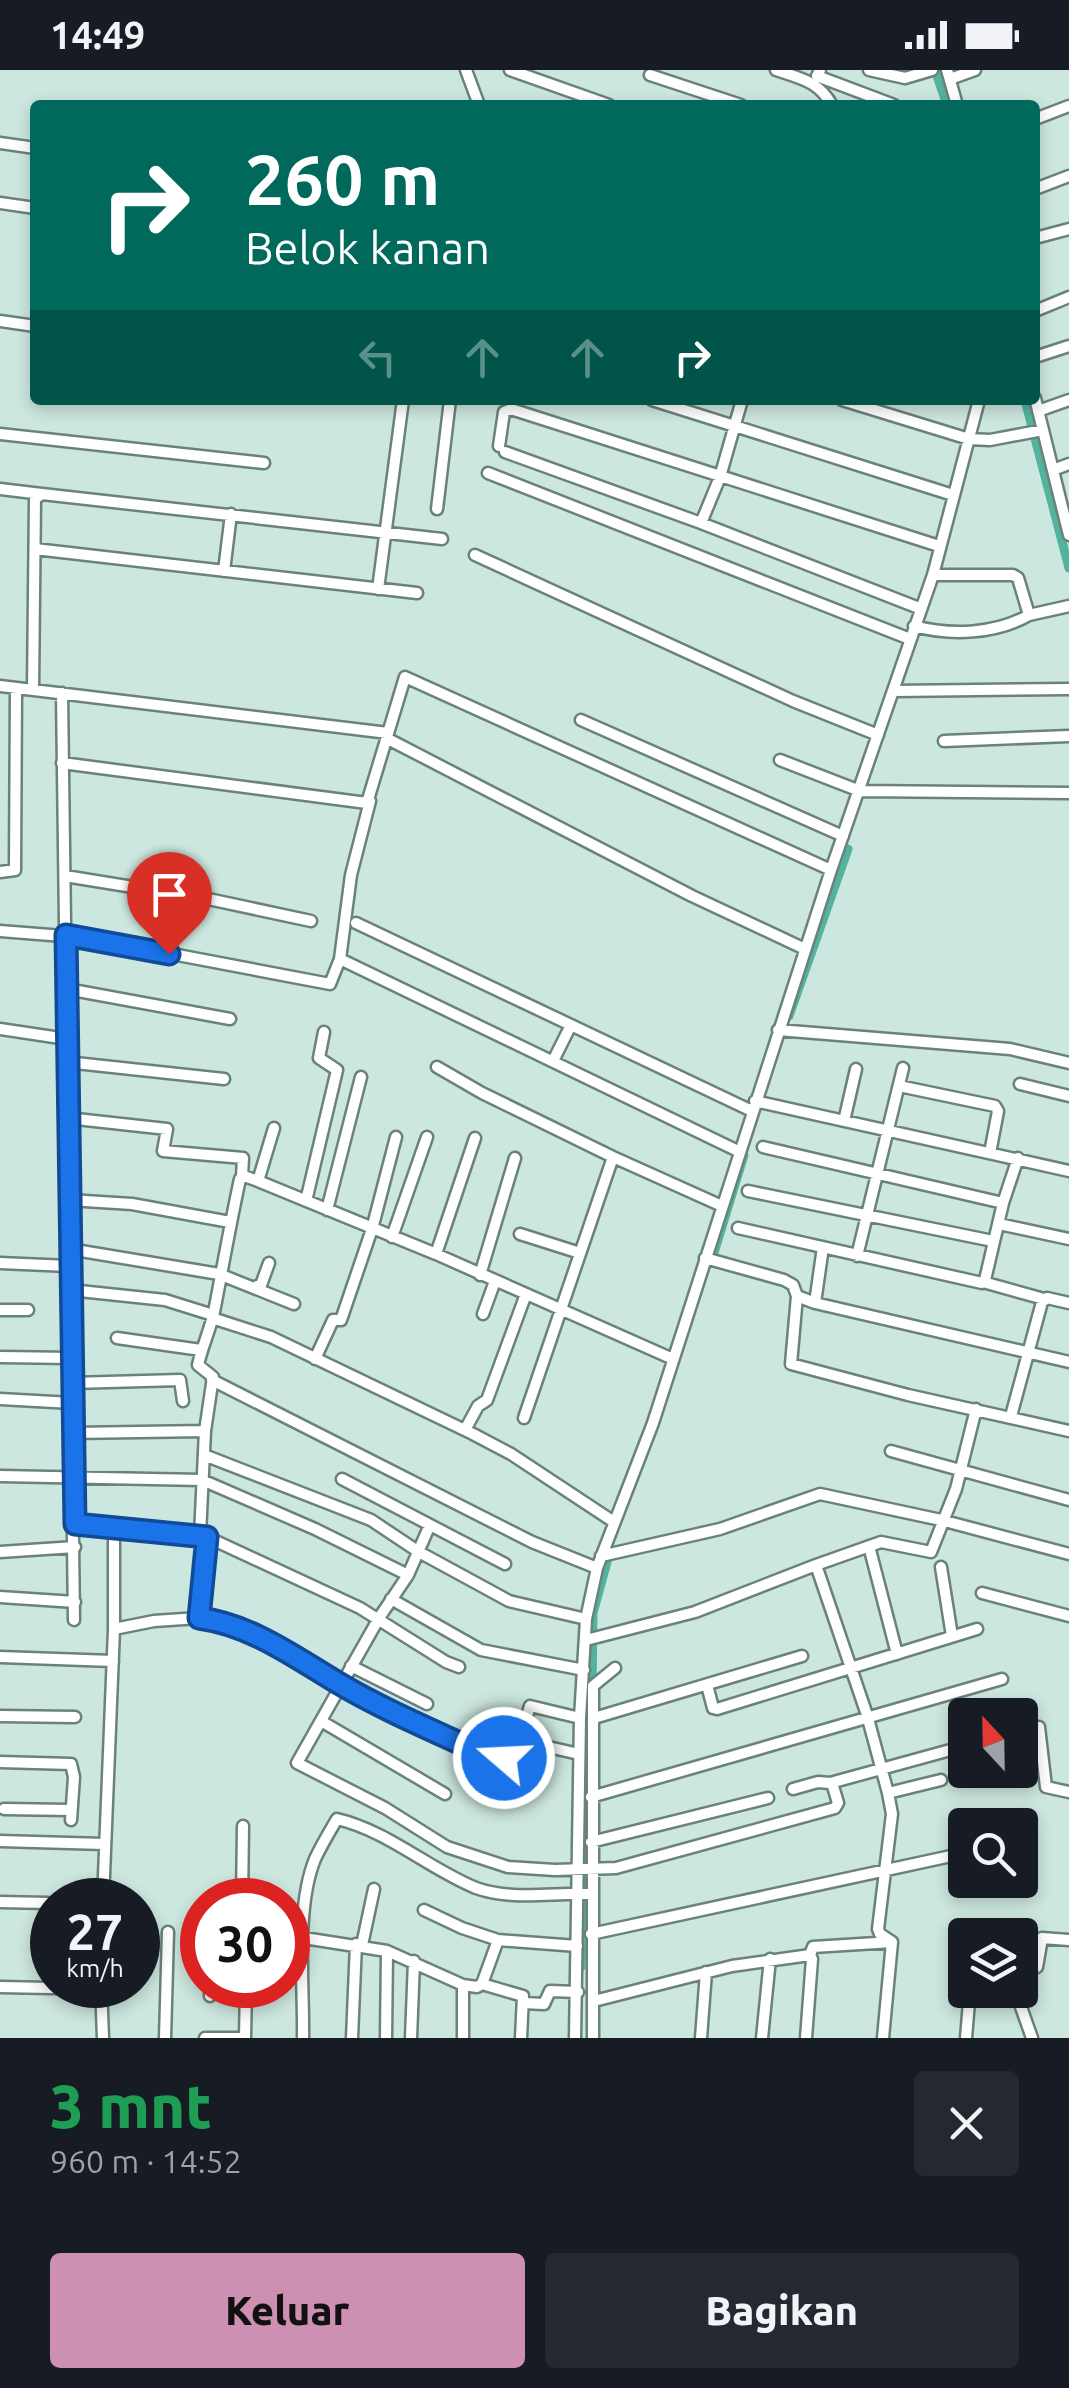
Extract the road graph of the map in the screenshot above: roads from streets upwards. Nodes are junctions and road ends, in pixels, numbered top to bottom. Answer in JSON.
{"nodes":[{"id":1,"x":466,"y":70,"type":"edge"},
{"id":2,"x":510,"y":70,"type":"edge"},
{"id":3,"x":776,"y":70,"type":"edge"},
{"id":4,"x":820,"y":70,"type":"edge"},
{"id":5,"x":868,"y":70,"type":"edge"},
{"id":6,"x":975,"y":70,"type":"edge"},
{"id":7,"x":929,"y":71,"type":"edge"},
{"id":8,"x":948,"y":74,"type":"edge"},
{"id":9,"x":650,"y":76,"type":"dead end"},
{"id":10,"x":477,"y":100,"type":"edge"},
{"id":11,"x":595,"y":100,"type":"edge"},
{"id":12,"x":725,"y":100,"type":"edge"},
{"id":13,"x":829,"y":100,"type":"edge"},
{"id":14,"x":881,"y":100,"type":"edge"},
{"id":15,"x":956,"y":100,"type":"edge"},
{"id":16,"x":1069,"y":106,"type":"edge"},
{"id":17,"x":1040,"y":117,"type":"edge"},
{"id":18,"x":0,"y":143,"type":"edge"},
{"id":19,"x":30,"y":147,"type":"edge"},
{"id":20,"x":1069,"y":176,"type":"edge"},
{"id":21,"x":1040,"y":187,"type":"edge"},
{"id":22,"x":0,"y":203,"type":"edge"},
{"id":23,"x":30,"y":207,"type":"edge"},
{"id":24,"x":1069,"y":229,"type":"edge"},
{"id":25,"x":1040,"y":237,"type":"edge"},
{"id":26,"x":1069,"y":298,"type":"edge"},
{"id":27,"x":1040,"y":309,"type":"edge"},
{"id":28,"x":0,"y":322,"type":"edge"},
{"id":29,"x":30,"y":325,"type":"edge"},
{"id":30,"x":1069,"y":346,"type":"edge"},
{"id":31,"x":1040,"y":355,"type":"edge"},
{"id":32,"x":1069,"y":400,"type":"edge"},
{"id":33,"x":402,"y":405,"type":"edge"},
{"id":34,"x":449,"y":405,"type":"edge"},
{"id":35,"x":668,"y":405,"type":"edge"},
{"id":36,"x":740,"y":405,"type":"edge"},
{"id":37,"x":859,"y":405,"type":"edge"},
{"id":38,"x":980,"y":405,"type":"edge"},
{"id":39,"x":1037,"y":405,"type":"edge"},
{"id":40,"x":1038,"y":411,"type":"junction"},
{"id":41,"x":734,"y":426,"type":"junction"},
{"id":42,"x":1043,"y":430,"type":"junction"},
{"id":43,"x":0,"y":434,"type":"edge"},
{"id":44,"x":969,"y":438,"type":"junction"},
{"id":45,"x":264,"y":462,"type":"dead end"},
{"id":46,"x":1069,"y":464,"type":"edge"},
{"id":47,"x":1053,"y":470,"type":"junction"},
{"id":48,"x":488,"y":474,"type":"dead end"},
{"id":49,"x":720,"y":477,"type":"junction"},
{"id":50,"x":0,"y":489,"type":"edge"},
{"id":51,"x":42,"y":494,"type":"junction"},
{"id":52,"x":954,"y":495,"type":"junction"},
{"id":53,"x":1066,"y":505,"type":"edge"},
{"id":54,"x":437,"y":509,"type":"dead end"},
{"id":55,"x":231,"y":514,"type":"junction"},
{"id":56,"x":701,"y":523,"type":"junction"},
{"id":57,"x":387,"y":532,"type":"junction"},
{"id":58,"x":1069,"y":535,"type":"edge"},
{"id":59,"x":442,"y":539,"type":"dead end"},
{"id":60,"x":940,"y":546,"type":"junction"},
{"id":61,"x":35,"y":549,"type":"junction"},
{"id":62,"x":476,"y":555,"type":"dead end"},
{"id":63,"x":224,"y":571,"type":"junction"},
{"id":64,"x":933,"y":575,"type":"junction"},
{"id":65,"x":378,"y":589,"type":"junction"},
{"id":66,"x":417,"y":593,"type":"dead end"},
{"id":67,"x":1069,"y":606,"type":"edge"},
{"id":68,"x":920,"y":608,"type":"junction"},
{"id":69,"x":1029,"y":615,"type":"junction"},
{"id":70,"x":914,"y":626,"type":"junction"},
{"id":71,"x":910,"y":639,"type":"junction"},
{"id":72,"x":0,"y":686,"type":"edge"},
{"id":73,"x":16,"y":688,"type":"junction"},
{"id":74,"x":1069,"y":688,"type":"edge"},
{"id":75,"x":33,"y":690,"type":"junction"},
{"id":76,"x":894,"y":691,"type":"junction"},
{"id":77,"x":62,"y":693,"type":"junction"},
{"id":78,"x":581,"y":720,"type":"dead end"},
{"id":79,"x":878,"y":735,"type":"junction"},
{"id":80,"x":388,"y":736,"type":"junction"},
{"id":81,"x":1069,"y":736,"type":"edge"},
{"id":82,"x":944,"y":740,"type":"dead end"},
{"id":83,"x":780,"y":760,"type":"dead end"},
{"id":84,"x":62,"y":763,"type":"junction"},
{"id":85,"x":860,"y":791,"type":"junction"},
{"id":86,"x":1069,"y":793,"type":"edge"},
{"id":87,"x":370,"y":801,"type":"junction"},
{"id":88,"x":843,"y":836,"type":"junction"},
{"id":89,"x":831,"y":870,"type":"junction"},
{"id":90,"x":0,"y":872,"type":"edge"},
{"id":91,"x":64,"y":876,"type":"junction"},
{"id":92,"x":311,"y":921,"type":"dead end"},
{"id":93,"x":356,"y":922,"type":"dead end"},
{"id":94,"x":0,"y":930,"type":"edge"},
{"id":95,"x":66,"y":935,"type":"junction"},
{"id":96,"x":805,"y":949,"type":"junction"},
{"id":97,"x":340,"y":959,"type":"junction"},
{"id":98,"x":67,"y":989,"type":"junction"},
{"id":99,"x":230,"y":1019,"type":"dead end"},
{"id":100,"x":570,"y":1026,"type":"junction"},
{"id":101,"x":0,"y":1029,"type":"edge"},
{"id":102,"x":778,"y":1030,"type":"junction"},
{"id":103,"x":324,"y":1032,"type":"dead end"},
{"id":104,"x":66,"y":1040,"type":"junction"},
{"id":105,"x":552,"y":1061,"type":"junction"},
{"id":106,"x":66,"y":1062,"type":"junction"},
{"id":107,"x":1069,"y":1062,"type":"edge"},
{"id":108,"x":437,"y":1067,"type":"dead end"},
{"id":109,"x":903,"y":1068,"type":"dead end"},
{"id":110,"x":856,"y":1069,"type":"dead end"},
{"id":111,"x":361,"y":1076,"type":"dead end"},
{"id":112,"x":224,"y":1079,"type":"dead end"},
{"id":113,"x":1020,"y":1084,"type":"dead end"},
{"id":114,"x":898,"y":1086,"type":"junction"},
{"id":115,"x":1069,"y":1096,"type":"edge"},
{"id":116,"x":754,"y":1106,"type":"junction"},
{"id":117,"x":67,"y":1118,"type":"junction"},
{"id":118,"x":844,"y":1121,"type":"junction"},
{"id":119,"x":274,"y":1128,"type":"dead end"},
{"id":120,"x":888,"y":1131,"type":"junction"},
{"id":121,"x":426,"y":1137,"type":"dead end"},
{"id":122,"x":396,"y":1138,"type":"dead end"},
{"id":123,"x":474,"y":1138,"type":"dead end"},
{"id":124,"x":763,"y":1147,"type":"dead end"},
{"id":125,"x":738,"y":1151,"type":"junction"},
{"id":126,"x":990,"y":1153,"type":"junction"},
{"id":127,"x":614,"y":1157,"type":"junction"},
{"id":128,"x":516,"y":1158,"type":"dead end"},
{"id":129,"x":1018,"y":1158,"type":"junction"},
{"id":130,"x":1069,"y":1171,"type":"edge"},
{"id":131,"x":878,"y":1172,"type":"junction"},
{"id":132,"x":242,"y":1176,"type":"junction"},
{"id":133,"x":258,"y":1181,"type":"junction"},
{"id":134,"x":748,"y":1191,"type":"dead end"},
{"id":135,"x":68,"y":1200,"type":"junction"},
{"id":136,"x":306,"y":1201,"type":"junction"},
{"id":137,"x":1003,"y":1203,"type":"junction"},
{"id":138,"x":722,"y":1206,"type":"junction"},
{"id":139,"x":328,"y":1210,"type":"junction"},
{"id":140,"x":868,"y":1214,"type":"junction"},
{"id":141,"x":230,"y":1222,"type":"junction"},
{"id":142,"x":999,"y":1224,"type":"junction"},
{"id":143,"x":738,"y":1228,"type":"dead end"},
{"id":144,"x":372,"y":1229,"type":"junction"},
{"id":145,"x":520,"y":1234,"type":"dead end"},
{"id":146,"x":392,"y":1237,"type":"junction"},
{"id":147,"x":1069,"y":1239,"type":"edge"},
{"id":148,"x":993,"y":1241,"type":"junction"},
{"id":149,"x":824,"y":1248,"type":"junction"},
{"id":150,"x":69,"y":1249,"type":"junction"},
{"id":151,"x":436,"y":1254,"type":"junction"},
{"id":152,"x":580,"y":1254,"type":"junction"},
{"id":153,"x":858,"y":1256,"type":"junction"},
{"id":154,"x":705,"y":1258,"type":"junction"},
{"id":155,"x":269,"y":1262,"type":"dead end"},
{"id":156,"x":0,"y":1264,"type":"edge"},
{"id":157,"x":70,"y":1266,"type":"junction"},
{"id":158,"x":220,"y":1274,"type":"junction"},
{"id":159,"x":480,"y":1274,"type":"junction"},
{"id":160,"x":495,"y":1281,"type":"junction"},
{"id":161,"x":983,"y":1282,"type":"junction"},
{"id":162,"x":256,"y":1286,"type":"junction"},
{"id":163,"x":70,"y":1290,"type":"junction"},
{"id":164,"x":526,"y":1294,"type":"junction"},
{"id":165,"x":797,"y":1296,"type":"junction"},
{"id":166,"x":1044,"y":1299,"type":"junction"},
{"id":167,"x":815,"y":1303,"type":"junction"},
{"id":168,"x":1069,"y":1303,"type":"edge"},
{"id":169,"x":294,"y":1304,"type":"dead end"},
{"id":170,"x":0,"y":1310,"type":"edge"},
{"id":171,"x":28,"y":1310,"type":"dead end"},
{"id":172,"x":563,"y":1310,"type":"junction"},
{"id":173,"x":483,"y":1314,"type":"dead end"},
{"id":174,"x":213,"y":1316,"type":"junction"},
{"id":175,"x":117,"y":1338,"type":"dead end"},
{"id":176,"x":202,"y":1350,"type":"junction"},
{"id":177,"x":1028,"y":1353,"type":"junction"},
{"id":178,"x":0,"y":1357,"type":"edge"},
{"id":179,"x":72,"y":1358,"type":"junction"},
{"id":180,"x":315,"y":1359,"type":"junction"},
{"id":181,"x":674,"y":1359,"type":"junction"},
{"id":182,"x":1069,"y":1362,"type":"edge"},
{"id":183,"x":212,"y":1380,"type":"junction"},
{"id":184,"x":72,"y":1383,"type":"junction"},
{"id":185,"x":0,"y":1399,"type":"edge"},
{"id":186,"x":183,"y":1401,"type":"dead end"},
{"id":187,"x":72,"y":1402,"type":"junction"},
{"id":188,"x":976,"y":1409,"type":"junction"},
{"id":189,"x":1011,"y":1416,"type":"junction"},
{"id":190,"x":524,"y":1418,"type":"dead end"},
{"id":191,"x":465,"y":1430,"type":"junction"},
{"id":192,"x":205,"y":1431,"type":"junction"},
{"id":193,"x":1069,"y":1431,"type":"edge"},
{"id":194,"x":72,"y":1433,"type":"junction"},
{"id":195,"x":891,"y":1452,"type":"dead end"},
{"id":196,"x":204,"y":1455,"type":"junction"},
{"id":197,"x":962,"y":1468,"type":"junction"},
{"id":198,"x":0,"y":1476,"type":"edge"},
{"id":199,"x":72,"y":1478,"type":"junction"},
{"id":200,"x":342,"y":1479,"type":"dead end"},
{"id":201,"x":202,"y":1480,"type":"junction"},
{"id":202,"x":1069,"y":1500,"type":"edge"},
{"id":203,"x":941,"y":1520,"type":"junction"},
{"id":204,"x":614,"y":1522,"type":"junction"},
{"id":205,"x":75,"y":1524,"type":"junction"},
{"id":206,"x":114,"y":1526,"type":"junction"},
{"id":207,"x":428,"y":1527,"type":"junction"},
{"id":208,"x":203,"y":1536,"type":"junction"},
{"id":209,"x":869,"y":1546,"type":"junction"},
{"id":210,"x":75,"y":1547,"type":"junction"},
{"id":211,"x":0,"y":1552,"type":"edge"},
{"id":212,"x":419,"y":1552,"type":"junction"},
{"id":213,"x":1069,"y":1554,"type":"edge"},
{"id":214,"x":599,"y":1562,"type":"junction"},
{"id":215,"x":505,"y":1564,"type":"dead end"},
{"id":216,"x":816,"y":1565,"type":"junction"},
{"id":217,"x":940,"y":1567,"type":"dead end"},
{"id":218,"x":408,"y":1575,"type":"junction"},
{"id":219,"x":982,"y":1593,"type":"dead end"},
{"id":220,"x":0,"y":1597,"type":"edge"},
{"id":221,"x":391,"y":1600,"type":"junction"},
{"id":222,"x":75,"y":1602,"type":"junction"},
{"id":223,"x":1069,"y":1616,"type":"edge"},
{"id":224,"x":199,"y":1618,"type":"junction"},
{"id":225,"x":379,"y":1618,"type":"junction"},
{"id":226,"x":586,"y":1619,"type":"junction"},
{"id":227,"x":74,"y":1620,"type":"dead end"},
{"id":228,"x":114,"y":1629,"type":"junction"},
{"id":229,"x":976,"y":1629,"type":"dead end"},
{"id":230,"x":952,"y":1636,"type":"junction"},
{"id":231,"x":591,"y":1638,"type":"junction"},
{"id":232,"x":897,"y":1654,"type":"junction"},
{"id":233,"x":802,"y":1656,"type":"dead end"},
{"id":234,"x":0,"y":1657,"type":"edge"},
{"id":235,"x":112,"y":1661,"type":"junction"},
{"id":236,"x":351,"y":1666,"type":"junction"},
{"id":237,"x":459,"y":1667,"type":"dead end"},
{"id":238,"x":615,"y":1668,"type":"dead end"},
{"id":239,"x":850,"y":1669,"type":"junction"},
{"id":240,"x":1002,"y":1678,"type":"dead end"},
{"id":241,"x":586,"y":1679,"type":"junction"},
{"id":242,"x":341,"y":1685,"type":"junction"},
{"id":243,"x":707,"y":1685,"type":"junction"},
{"id":244,"x":427,"y":1704,"type":"dead end"},
{"id":245,"x":868,"y":1715,"type":"junction"},
{"id":246,"x":0,"y":1716,"type":"edge"},
{"id":247,"x":527,"y":1716,"type":"dead end"},
{"id":248,"x":75,"y":1717,"type":"dead end"},
{"id":249,"x":580,"y":1718,"type":"junction"},
{"id":250,"x":594,"y":1718,"type":"junction"},
{"id":251,"x":321,"y":1721,"type":"junction"},
{"id":252,"x":1038,"y":1726,"type":"edge"},
{"id":253,"x":948,"y":1751,"type":"edge"},
{"id":254,"x":579,"y":1754,"type":"junction"},
{"id":255,"x":0,"y":1762,"type":"edge"},
{"id":256,"x":883,"y":1769,"type":"junction"},
{"id":257,"x":942,"y":1780,"type":"dead end"},
{"id":258,"x":832,"y":1783,"type":"junction"},
{"id":259,"x":793,"y":1788,"type":"dead end"},
{"id":260,"x":587,"y":1792,"type":"junction"},
{"id":261,"x":1069,"y":1792,"type":"edge"},
{"id":262,"x":888,"y":1793,"type":"junction"},
{"id":263,"x":446,"y":1794,"type":"dead end"},
{"id":264,"x":768,"y":1798,"type":"dead end"},
{"id":265,"x":4,"y":1809,"type":"dead end"},
{"id":266,"x":243,"y":1826,"type":"dead end"},
{"id":267,"x":0,"y":1841,"type":"edge"},
{"id":268,"x":592,"y":1842,"type":"junction"},
{"id":269,"x":104,"y":1844,"type":"junction"},
{"id":270,"x":948,"y":1857,"type":"edge"},
{"id":271,"x":584,"y":1869,"type":"junction"},
{"id":272,"x":884,"y":1870,"type":"junction"},
{"id":273,"x":103,"y":1878,"type":"edge"},
{"id":274,"x":242,"y":1878,"type":"edge"},
{"id":275,"x":310,"y":1882,"type":"edge"},
{"id":276,"x":374,"y":1889,"type":"dead end"},
{"id":277,"x":584,"y":1893,"type":"junction"},
{"id":278,"x":0,"y":1902,"type":"edge"},
{"id":279,"x":30,"y":1903,"type":"edge"},
{"id":280,"x":424,"y":1910,"type":"dead end"},
{"id":281,"x":168,"y":1932,"type":"dead end"},
{"id":282,"x":592,"y":1934,"type":"junction"},
{"id":283,"x":310,"y":1939,"type":"edge"},
{"id":284,"x":498,"y":1940,"type":"junction"},
{"id":285,"x":1069,"y":1940,"type":"edge"},
{"id":286,"x":892,"y":1942,"type":"junction"},
{"id":287,"x":359,"y":1945,"type":"junction"},
{"id":288,"x":577,"y":1946,"type":"junction"},
{"id":289,"x":387,"y":1951,"type":"junction"},
{"id":290,"x":810,"y":1954,"type":"junction"},
{"id":291,"x":770,"y":1960,"type":"junction"},
{"id":292,"x":1038,"y":1961,"type":"edge"},
{"id":293,"x":414,"y":1962,"type":"junction"},
{"id":294,"x":706,"y":1972,"type":"junction"},
{"id":295,"x":482,"y":1984,"type":"junction"},
{"id":296,"x":464,"y":1985,"type":"junction"},
{"id":297,"x":0,"y":1986,"type":"edge"},
{"id":298,"x":30,"y":1986,"type":"edge"},
{"id":299,"x":578,"y":1992,"type":"junction"},
{"id":300,"x":594,"y":2000,"type":"junction"},
{"id":301,"x":523,"y":2002,"type":"junction"},
{"id":302,"x":102,"y":2008,"type":"edge"},
{"id":303,"x":246,"y":2008,"type":"edge"},
{"id":304,"x":304,"y":2008,"type":"edge"},
{"id":305,"x":968,"y":2008,"type":"edge"},
{"id":306,"x":1021,"y":2008,"type":"edge"},
{"id":307,"x":103,"y":2038,"type":"edge"},
{"id":308,"x":165,"y":2038,"type":"edge"},
{"id":309,"x":205,"y":2038,"type":"edge"},
{"id":310,"x":245,"y":2038,"type":"edge"},
{"id":311,"x":304,"y":2038,"type":"edge"},
{"id":312,"x":352,"y":2038,"type":"edge"},
{"id":313,"x":386,"y":2038,"type":"edge"},
{"id":314,"x":411,"y":2038,"type":"edge"},
{"id":315,"x":463,"y":2038,"type":"edge"},
{"id":316,"x":521,"y":2038,"type":"edge"},
{"id":317,"x":575,"y":2038,"type":"edge"},
{"id":318,"x":593,"y":2038,"type":"edge"},
{"id":319,"x":701,"y":2038,"type":"edge"},
{"id":320,"x":762,"y":2038,"type":"edge"},
{"id":321,"x":806,"y":2038,"type":"edge"},
{"id":322,"x":883,"y":2038,"type":"edge"},
{"id":323,"x":966,"y":2038,"type":"edge"},
{"id":324,"x":1032,"y":2038,"type":"edge"}],
"edges":[{"from":1,"to":10,"type":"street"},
{"from":2,"to":11,"type":"street"},
{"from":3,"to":13,"type":"street"},
{"from":4,"to":14,"type":"street"},
{"from":5,"to":7,"type":"street"},
{"from":6,"to":8,"type":"street"},
{"from":8,"to":15,"type":"street"},
{"from":9,"to":12,"type":"street"},
{"from":16,"to":17,"type":"street"},
{"from":18,"to":19,"type":"street"},
{"from":20,"to":21,"type":"street"},
{"from":22,"to":23,"type":"street"},
{"from":24,"to":25,"type":"street"},
{"from":26,"to":27,"type":"street"},
{"from":28,"to":29,"type":"street"},
{"from":30,"to":31,"type":"street"},
{"from":32,"to":40,"type":"street"},
{"from":33,"to":57,"type":"street"},
{"from":34,"to":54,"type":"street"},
{"from":35,"to":41,"type":"street"},
{"from":36,"to":41,"type":"street"},
{"from":37,"to":44,"type":"street"},
{"from":38,"to":44,"type":"street"},
{"from":39,"to":40,"type":"street"},
{"from":40,"to":42,"type":"street"},
{"from":41,"to":49,"type":"street"},
{"from":41,"to":52,"type":"street"},
{"from":42,"to":44,"type":"street"},
{"from":42,"to":47,"type":"street"},
{"from":43,"to":45,"type":"street"},
{"from":44,"to":52,"type":"street"},
{"from":46,"to":47,"type":"street"},
{"from":47,"to":53,"type":"street"},
{"from":48,"to":71,"type":"street"},
{"from":49,"to":56,"type":"street"},
{"from":49,"to":56,"type":"street"},
{"from":49,"to":60,"type":"street"},
{"from":50,"to":51,"type":"street"},
{"from":51,"to":55,"type":"street"},
{"from":51,"to":61,"type":"street"},
{"from":52,"to":60,"type":"street"},
{"from":53,"to":58,"type":"street"},
{"from":55,"to":57,"type":"street"},
{"from":55,"to":63,"type":"street"},
{"from":56,"to":68,"type":"street"},
{"from":57,"to":59,"type":"street"},
{"from":57,"to":65,"type":"street"},
{"from":60,"to":64,"type":"street"},
{"from":61,"to":63,"type":"street"},
{"from":61,"to":75,"type":"street"},
{"from":62,"to":79,"type":"street"},
{"from":63,"to":65,"type":"street"},
{"from":64,"to":68,"type":"street"},
{"from":64,"to":69,"type":"street"},
{"from":65,"to":66,"type":"street"},
{"from":67,"to":69,"type":"street"},
{"from":68,"to":70,"type":"street"},
{"from":69,"to":70,"type":"street"},
{"from":70,"to":71,"type":"street"},
{"from":71,"to":76,"type":"street"},
{"from":72,"to":73,"type":"street"},
{"from":73,"to":75,"type":"street"},
{"from":73,"to":90,"type":"street"},
{"from":74,"to":76,"type":"street"},
{"from":75,"to":77,"type":"street"},
{"from":76,"to":79,"type":"street"},
{"from":77,"to":80,"type":"street"},
{"from":77,"to":84,"type":"street"},
{"from":78,"to":88,"type":"street"},
{"from":79,"to":85,"type":"street"},
{"from":80,"to":87,"type":"street"},
{"from":80,"to":89,"type":"street"},
{"from":80,"to":96,"type":"street"},
{"from":81,"to":82,"type":"street"},
{"from":83,"to":85,"type":"street"},
{"from":84,"to":87,"type":"street"},
{"from":84,"to":91,"type":"street"},
{"from":85,"to":86,"type":"street"},
{"from":85,"to":88,"type":"street"},
{"from":87,"to":97,"type":"street"},
{"from":88,"to":89,"type":"street"},
{"from":89,"to":96,"type":"street"},
{"from":91,"to":92,"type":"street"},
{"from":91,"to":95,"type":"street"},
{"from":93,"to":100,"type":"street"},
{"from":94,"to":95,"type":"street"},
{"from":95,"to":97,"type":"street"},
{"from":95,"to":98,"type":"street"},
{"from":96,"to":102,"type":"street"},
{"from":97,"to":105,"type":"street"},
{"from":98,"to":99,"type":"street"},
{"from":98,"to":104,"type":"street"},
{"from":100,"to":105,"type":"street"},
{"from":100,"to":116,"type":"street"},
{"from":101,"to":104,"type":"street"},
{"from":102,"to":107,"type":"street"},
{"from":102,"to":116,"type":"street"},
{"from":103,"to":136,"type":"street"},
{"from":104,"to":106,"type":"street"},
{"from":105,"to":125,"type":"street"},
{"from":106,"to":112,"type":"street"},
{"from":106,"to":117,"type":"street"},
{"from":108,"to":127,"type":"street"},
{"from":109,"to":114,"type":"street"},
{"from":110,"to":118,"type":"street"},
{"from":111,"to":139,"type":"street"},
{"from":113,"to":115,"type":"street"},
{"from":114,"to":120,"type":"street"},
{"from":114,"to":126,"type":"street"},
{"from":116,"to":118,"type":"street"},
{"from":116,"to":125,"type":"street"},
{"from":117,"to":132,"type":"street"},
{"from":117,"to":135,"type":"street"},
{"from":118,"to":120,"type":"street"},
{"from":119,"to":133,"type":"street"},
{"from":120,"to":126,"type":"street"},
{"from":120,"to":131,"type":"street"},
{"from":121,"to":146,"type":"street"},
{"from":122,"to":144,"type":"street"},
{"from":123,"to":151,"type":"street"},
{"from":124,"to":131,"type":"street"},
{"from":125,"to":138,"type":"street"},
{"from":126,"to":129,"type":"street"},
{"from":127,"to":138,"type":"street"},
{"from":127,"to":152,"type":"street"},
{"from":128,"to":159,"type":"street"},
{"from":129,"to":130,"type":"street"},
{"from":129,"to":137,"type":"street"},
{"from":131,"to":137,"type":"street"},
{"from":131,"to":140,"type":"street"},
{"from":132,"to":133,"type":"street"},
{"from":132,"to":141,"type":"street"},
{"from":133,"to":136,"type":"street"},
{"from":134,"to":140,"type":"street"},
{"from":135,"to":141,"type":"street"},
{"from":135,"to":150,"type":"street"},
{"from":136,"to":139,"type":"street"},
{"from":137,"to":142,"type":"street"},
{"from":138,"to":154,"type":"street"},
{"from":139,"to":144,"type":"street"},
{"from":140,"to":148,"type":"street"},
{"from":140,"to":153,"type":"street"},
{"from":141,"to":158,"type":"street"},
{"from":142,"to":147,"type":"street"},
{"from":142,"to":148,"type":"street"},
{"from":143,"to":149,"type":"street"},
{"from":144,"to":146,"type":"street"},
{"from":144,"to":180,"type":"street"},
{"from":145,"to":152,"type":"street"},
{"from":146,"to":151,"type":"street"},
{"from":148,"to":161,"type":"street"},
{"from":149,"to":153,"type":"street"},
{"from":149,"to":167,"type":"street"},
{"from":150,"to":157,"type":"street"},
{"from":150,"to":158,"type":"street"},
{"from":151,"to":159,"type":"street"},
{"from":152,"to":172,"type":"street"},
{"from":153,"to":161,"type":"street"},
{"from":154,"to":165,"type":"street"},
{"from":154,"to":181,"type":"street"},
{"from":155,"to":162,"type":"street"},
{"from":156,"to":157,"type":"street"},
{"from":157,"to":163,"type":"street"},
{"from":158,"to":162,"type":"street"},
{"from":158,"to":174,"type":"street"},
{"from":159,"to":160,"type":"street"},
{"from":160,"to":164,"type":"street"},
{"from":160,"to":173,"type":"street"},
{"from":161,"to":166,"type":"street"},
{"from":162,"to":169,"type":"street"},
{"from":163,"to":174,"type":"street"},
{"from":163,"to":179,"type":"street"},
{"from":164,"to":172,"type":"street"},
{"from":164,"to":191,"type":"street"},
{"from":165,"to":167,"type":"street"},
{"from":165,"to":188,"type":"street"},
{"from":166,"to":168,"type":"street"},
{"from":166,"to":177,"type":"street"},
{"from":167,"to":177,"type":"street"},
{"from":170,"to":171,"type":"street"},
{"from":172,"to":181,"type":"street"},
{"from":172,"to":190,"type":"street"},
{"from":174,"to":176,"type":"street"},
{"from":174,"to":180,"type":"street"},
{"from":175,"to":176,"type":"street"},
{"from":176,"to":183,"type":"street"},
{"from":177,"to":182,"type":"street"},
{"from":177,"to":189,"type":"street"},
{"from":178,"to":179,"type":"street"},
{"from":179,"to":184,"type":"street"},
{"from":180,"to":191,"type":"street"},
{"from":181,"to":204,"type":"street"},
{"from":183,"to":192,"type":"street"},
{"from":183,"to":214,"type":"street"},
{"from":184,"to":186,"type":"street"},
{"from":184,"to":187,"type":"street"},
{"from":185,"to":187,"type":"street"},
{"from":187,"to":194,"type":"street"},
{"from":188,"to":189,"type":"street"},
{"from":188,"to":197,"type":"street"},
{"from":189,"to":193,"type":"street"},
{"from":191,"to":204,"type":"street"},
{"from":192,"to":194,"type":"street"},
{"from":192,"to":196,"type":"street"},
{"from":194,"to":199,"type":"street"},
{"from":195,"to":197,"type":"street"},
{"from":196,"to":201,"type":"street"},
{"from":196,"to":212,"type":"street"},
{"from":197,"to":202,"type":"street"},
{"from":197,"to":203,"type":"street"},
{"from":198,"to":199,"type":"street"},
{"from":199,"to":201,"type":"street"},
{"from":199,"to":205,"type":"street"},
{"from":200,"to":207,"type":"street"},
{"from":201,"to":208,"type":"street"},
{"from":201,"to":218,"type":"street"},
{"from":203,"to":209,"type":"street"},
{"from":203,"to":213,"type":"street"},
{"from":203,"to":214,"type":"street"},
{"from":204,"to":214,"type":"street"},
{"from":205,"to":206,"type":"street"},
{"from":205,"to":210,"type":"street"},
{"from":206,"to":208,"type":"street"},
{"from":206,"to":228,"type":"street"},
{"from":207,"to":212,"type":"street"},
{"from":207,"to":215,"type":"street"},
{"from":208,"to":224,"type":"street"},
{"from":208,"to":225,"type":"street"},
{"from":209,"to":216,"type":"street"},
{"from":209,"to":232,"type":"street"},
{"from":210,"to":211,"type":"street"},
{"from":210,"to":222,"type":"street"},
{"from":212,"to":218,"type":"street"},
{"from":212,"to":226,"type":"street"},
{"from":214,"to":226,"type":"street"},
{"from":216,"to":231,"type":"street"},
{"from":216,"to":239,"type":"street"},
{"from":217,"to":230,"type":"street"},
{"from":218,"to":221,"type":"street"},
{"from":219,"to":223,"type":"street"},
{"from":220,"to":222,"type":"street"},
{"from":221,"to":225,"type":"street"},
{"from":221,"to":241,"type":"street"},
{"from":222,"to":227,"type":"street"},
{"from":224,"to":228,"type":"street"},
{"from":224,"to":242,"type":"street"},
{"from":225,"to":236,"type":"street"},
{"from":225,"to":237,"type":"street"},
{"from":226,"to":231,"type":"street"},
{"from":228,"to":235,"type":"street"},
{"from":229,"to":230,"type":"street"},
{"from":230,"to":232,"type":"street"},
{"from":231,"to":241,"type":"street"},
{"from":232,"to":239,"type":"street"},
{"from":233,"to":243,"type":"street"},
{"from":234,"to":235,"type":"street"},
{"from":235,"to":269,"type":"street"},
{"from":236,"to":242,"type":"street"},
{"from":236,"to":244,"type":"street"},
{"from":238,"to":241,"type":"street"},
{"from":239,"to":243,"type":"street"},
{"from":239,"to":245,"type":"street"},
{"from":240,"to":245,"type":"street"},
{"from":241,"to":249,"type":"street"},
{"from":241,"to":250,"type":"street"},
{"from":242,"to":251,"type":"street"},
{"from":242,"to":254,"type":"street"},
{"from":243,"to":250,"type":"street"},
{"from":245,"to":256,"type":"street"},
{"from":245,"to":260,"type":"street"},
{"from":246,"to":248,"type":"street"},
{"from":247,"to":249,"type":"street"},
{"from":249,"to":254,"type":"street"},
{"from":250,"to":260,"type":"street"},
{"from":251,"to":263,"type":"street"},
{"from":251,"to":271,"type":"street"},
{"from":252,"to":261,"type":"street"},
{"from":253,"to":256,"type":"street"},
{"from":254,"to":260,"type":"street"},
{"from":255,"to":265,"type":"street"},
{"from":256,"to":258,"type":"street"},
{"from":256,"to":262,"type":"street"},
{"from":257,"to":262,"type":"street"},
{"from":258,"to":259,"type":"street"},
{"from":258,"to":271,"type":"street"},
{"from":260,"to":268,"type":"street"},
{"from":260,"to":271,"type":"street"},
{"from":262,"to":272,"type":"street"},
{"from":264,"to":268,"type":"street"},
{"from":266,"to":274,"type":"street"},
{"from":267,"to":269,"type":"street"},
{"from":268,"to":271,"type":"street"},
{"from":269,"to":273,"type":"street"},
{"from":270,"to":272,"type":"street"},
{"from":271,"to":277,"type":"street"},
{"from":272,"to":282,"type":"street"},
{"from":272,"to":286,"type":"street"},
{"from":275,"to":277,"type":"street"},
{"from":276,"to":287,"type":"street"},
{"from":277,"to":282,"type":"street"},
{"from":277,"to":288,"type":"street"},
{"from":278,"to":279,"type":"street"},
{"from":280,"to":284,"type":"street"},
{"from":281,"to":308,"type":"street"},
{"from":282,"to":300,"type":"street"},
{"from":283,"to":287,"type":"street"},
{"from":284,"to":288,"type":"street"},
{"from":284,"to":295,"type":"street"},
{"from":285,"to":292,"type":"street"},
{"from":286,"to":290,"type":"street"},
{"from":286,"to":322,"type":"street"},
{"from":287,"to":289,"type":"street"},
{"from":287,"to":312,"type":"street"},
{"from":288,"to":299,"type":"street"},
{"from":289,"to":293,"type":"street"},
{"from":289,"to":313,"type":"street"},
{"from":290,"to":291,"type":"street"},
{"from":290,"to":321,"type":"street"},
{"from":291,"to":294,"type":"street"},
{"from":291,"to":320,"type":"street"},
{"from":293,"to":296,"type":"street"},
{"from":293,"to":314,"type":"street"},
{"from":294,"to":300,"type":"street"},
{"from":294,"to":319,"type":"street"},
{"from":295,"to":296,"type":"street"},
{"from":295,"to":301,"type":"street"},
{"from":296,"to":315,"type":"street"},
{"from":297,"to":298,"type":"street"},
{"from":299,"to":301,"type":"street"},
{"from":299,"to":317,"type":"street"},
{"from":300,"to":318,"type":"street"},
{"from":301,"to":316,"type":"street"},
{"from":302,"to":307,"type":"street"},
{"from":303,"to":310,"type":"street"},
{"from":304,"to":311,"type":"street"},
{"from":305,"to":323,"type":"street"},
{"from":306,"to":324,"type":"street"},
{"from":309,"to":310,"type":"street"}]}
